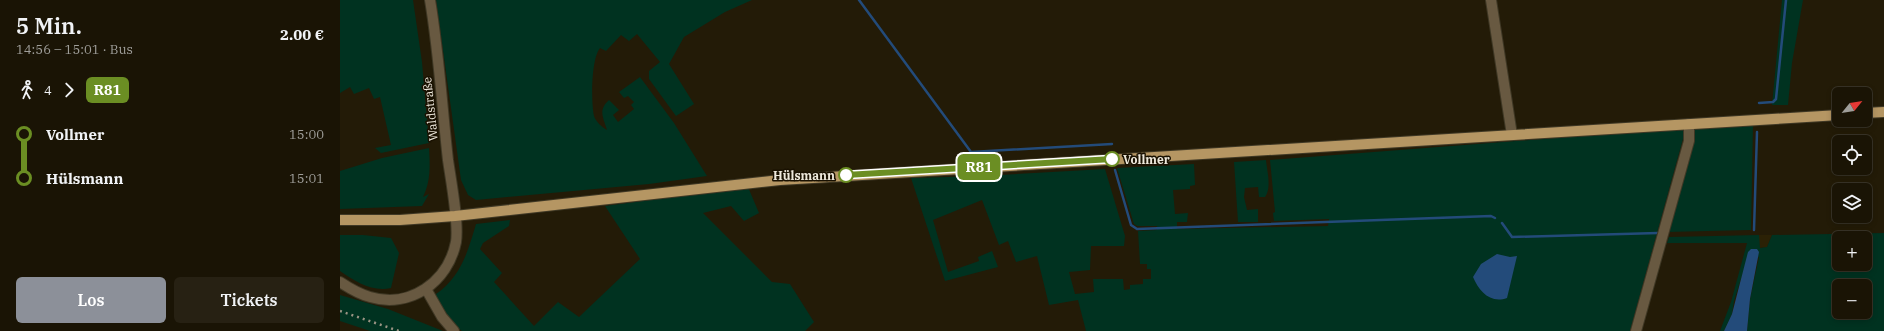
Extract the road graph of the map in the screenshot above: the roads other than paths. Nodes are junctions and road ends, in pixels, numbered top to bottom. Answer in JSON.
{"nodes":[{"id":1,"x":430,"y":0,"type":"edge"},
{"id":2,"x":1491,"y":0,"type":"edge"},
{"id":3,"x":1884,"y":112,"type":"edge"},
{"id":4,"x":1872,"y":113,"type":"edge"},
{"id":5,"x":1832,"y":115,"type":"edge"},
{"id":6,"x":1689,"y":124,"type":"junction"},
{"id":7,"x":1512,"y":135,"type":"junction"},
{"id":8,"x":455,"y":216,"type":"junction"},
{"id":9,"x":340,"y":220,"type":"edge"},
{"id":10,"x":340,"y":282,"type":"edge"},
{"id":11,"x":426,"y":289,"type":"junction"},
{"id":12,"x":454,"y":331,"type":"edge"},
{"id":13,"x":1636,"y":331,"type":"edge"}],
"edges":[{"from":1,"to":8,"type":"street","name":"Waldstraße"},
{"from":2,"to":7,"type":"street"},
{"from":3,"to":4,"type":"main road"},
{"from":5,"to":6,"type":"main road"},
{"from":6,"to":7,"type":"main road"},
{"from":6,"to":13,"type":"street"},
{"from":7,"to":8,"type":"main road"},
{"from":8,"to":9,"type":"main road"},
{"from":8,"to":11,"type":"street","name":"Waldstraße"},
{"from":10,"to":11,"type":"street"},
{"from":11,"to":12,"type":"street"}]}
